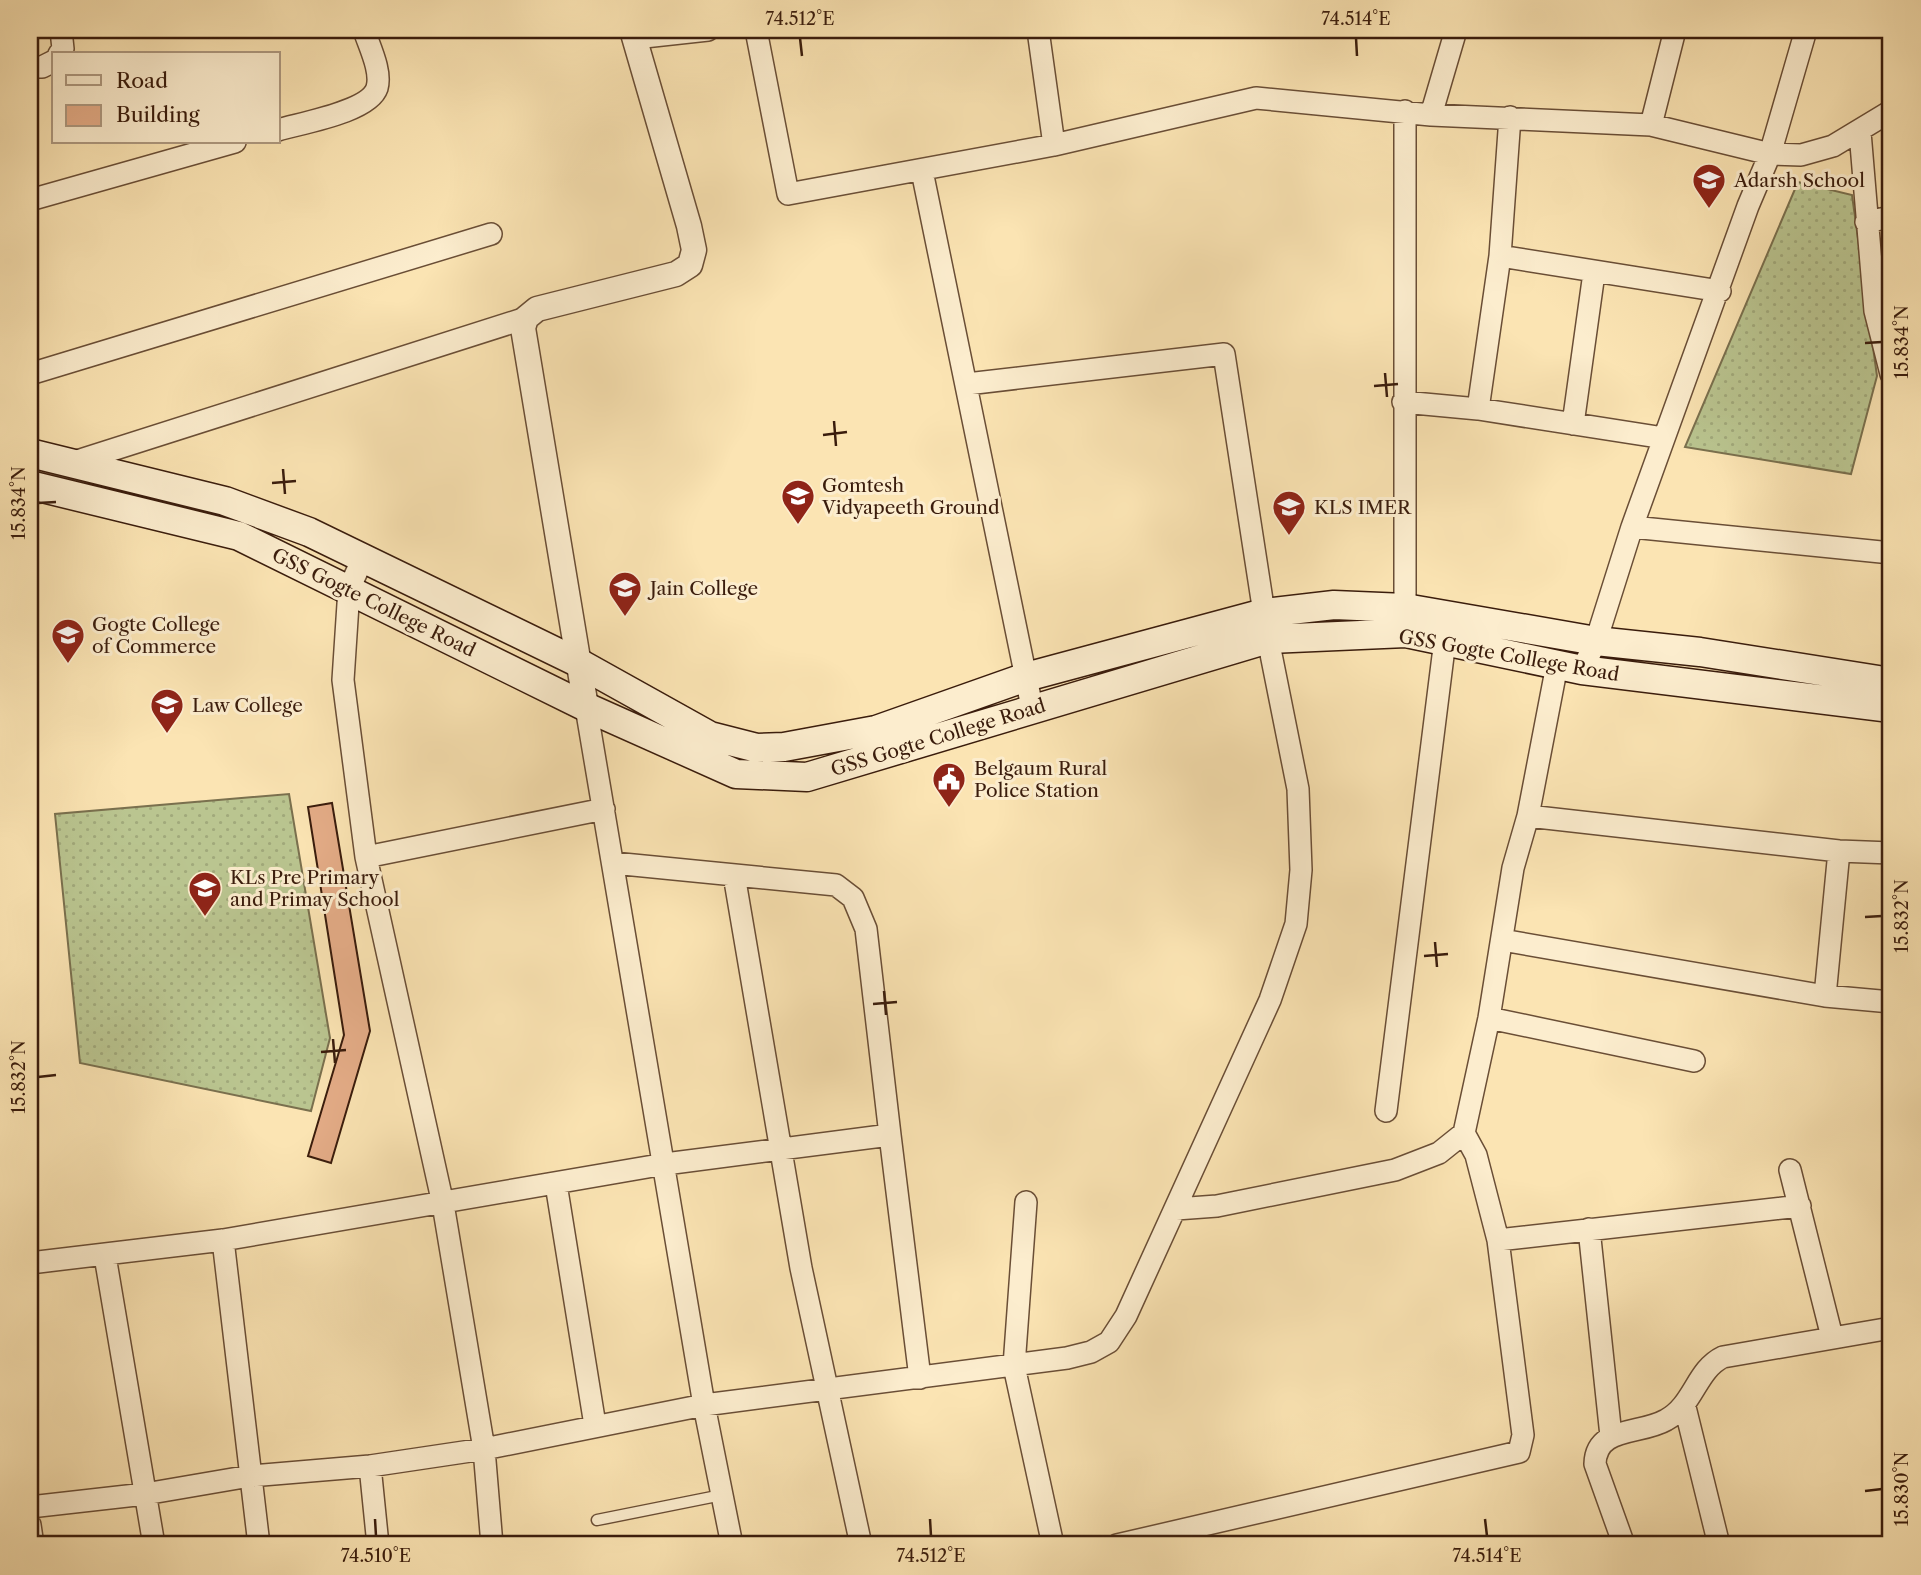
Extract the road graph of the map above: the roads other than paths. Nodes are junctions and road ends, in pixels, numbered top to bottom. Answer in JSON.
{"nodes":[{"id":1,"x":61,"y":30,"type":"edge"},
{"id":2,"x":364,"y":30,"type":"edge"},
{"id":3,"x":708,"y":30,"type":"edge"},
{"id":4,"x":756,"y":30,"type":"edge"},
{"id":5,"x":1038,"y":30,"type":"edge"},
{"id":6,"x":1456,"y":30,"type":"edge"},
{"id":7,"x":1675,"y":30,"type":"edge"},
{"id":8,"x":1806,"y":30,"type":"edge"},
{"id":9,"x":634,"y":34,"type":"edge"},
{"id":10,"x":61,"y":52,"type":"edge"},
{"id":11,"x":52,"y":62,"type":"edge"},
{"id":12,"x":30,"y":67,"type":"edge"},
{"id":13,"x":1405,"y":111,"type":"junction"},
{"id":14,"x":1891,"y":111,"type":"edge"},
{"id":15,"x":1431,"y":116,"type":"junction"},
{"id":16,"x":1510,"y":117,"type":"junction"},
{"id":17,"x":1651,"y":125,"type":"junction"},
{"id":18,"x":280,"y":129,"type":"edge"},
{"id":19,"x":1860,"y":132,"type":"junction"},
{"id":20,"x":228,"y":144,"type":"edge"},
{"id":21,"x":1054,"y":145,"type":"junction"},
{"id":22,"x":1770,"y":154,"type":"junction"},
{"id":23,"x":922,"y":170,"type":"junction"},
{"id":24,"x":30,"y":200,"type":"edge"},
{"id":25,"x":1891,"y":217,"type":"edge"},
{"id":26,"x":1866,"y":222,"type":"junction"},
{"id":27,"x":491,"y":234,"type":"dead end"},
{"id":28,"x":1500,"y":256,"type":"junction"},
{"id":29,"x":1594,"y":273,"type":"junction"},
{"id":30,"x":1720,"y":291,"type":"junction"},
{"id":31,"x":526,"y":318,"type":"junction"},
{"id":32,"x":1891,"y":372,"type":"edge"},
{"id":33,"x":30,"y":374,"type":"edge"},
{"id":34,"x":967,"y":384,"type":"junction"},
{"id":35,"x":1403,"y":402,"type":"junction"},
{"id":36,"x":1478,"y":409,"type":"junction"},
{"id":37,"x":1573,"y":424,"type":"junction"},
{"id":38,"x":1664,"y":438,"type":"junction"},
{"id":39,"x":30,"y":453,"type":"edge"},
{"id":40,"x":69,"y":464,"type":"junction"},
{"id":41,"x":30,"y":485,"type":"edge"},
{"id":42,"x":1632,"y":527,"type":"junction"},
{"id":43,"x":1891,"y":553,"type":"edge"},
{"id":44,"x":363,"y":558,"type":"junction"},
{"id":45,"x":349,"y":589,"type":"junction"},
{"id":46,"x":1406,"y":620,"type":"junction"},
{"id":47,"x":1266,"y":626,"type":"junction"},
{"id":48,"x":1445,"y":640,"type":"junction"},
{"id":49,"x":1596,"y":641,"type":"junction"},
{"id":50,"x":579,"y":663,"type":"junction"},
{"id":51,"x":1570,"y":668,"type":"junction"},
{"id":52,"x":1026,"y":677,"type":"junction"},
{"id":53,"x":1891,"y":681,"type":"edge"},
{"id":54,"x":586,"y":707,"type":"junction"},
{"id":55,"x":1032,"y":707,"type":"junction"},
{"id":56,"x":1891,"y":708,"type":"edge"},
{"id":57,"x":834,"y":738,"type":"junction"},
{"id":58,"x":841,"y":766,"type":"junction"},
{"id":59,"x":604,"y":809,"type":"junction"},
{"id":60,"x":1528,"y":816,"type":"junction"},
{"id":61,"x":1839,"y":851,"type":"junction"},
{"id":62,"x":1891,"y":853,"type":"edge"},
{"id":63,"x":366,"y":858,"type":"junction"},
{"id":64,"x":613,"y":863,"type":"junction"},
{"id":65,"x":734,"y":876,"type":"junction"},
{"id":66,"x":1502,"y":940,"type":"junction"},
{"id":67,"x":1825,"y":996,"type":"junction"},
{"id":68,"x":1891,"y":1002,"type":"edge"},
{"id":69,"x":1489,"y":1018,"type":"junction"},
{"id":70,"x":1693,"y":1061,"type":"dead end"},
{"id":71,"x":1386,"y":1111,"type":"dead end"},
{"id":72,"x":1464,"y":1133,"type":"junction"},
{"id":73,"x":890,"y":1135,"type":"junction"},
{"id":74,"x":781,"y":1148,"type":"junction"},
{"id":75,"x":665,"y":1164,"type":"junction"},
{"id":76,"x":1790,"y":1170,"type":"dead end"},
{"id":77,"x":556,"y":1184,"type":"junction"},
{"id":78,"x":1026,"y":1202,"type":"dead end"},
{"id":79,"x":443,"y":1204,"type":"junction"},
{"id":80,"x":1800,"y":1206,"type":"junction"},
{"id":81,"x":1176,"y":1209,"type":"junction"},
{"id":82,"x":1589,"y":1229,"type":"junction"},
{"id":83,"x":223,"y":1240,"type":"junction"},
{"id":84,"x":1498,"y":1240,"type":"junction"},
{"id":85,"x":105,"y":1256,"type":"junction"},
{"id":86,"x":30,"y":1263,"type":"edge"},
{"id":87,"x":1890,"y":1335,"type":"edge"},
{"id":88,"x":1832,"y":1337,"type":"junction"},
{"id":89,"x":1014,"y":1366,"type":"junction"},
{"id":90,"x":920,"y":1378,"type":"junction"},
{"id":91,"x":827,"y":1390,"type":"junction"},
{"id":92,"x":704,"y":1405,"type":"junction"},
{"id":93,"x":1685,"y":1407,"type":"junction"},
{"id":94,"x":595,"y":1425,"type":"junction"},
{"id":95,"x":1611,"y":1436,"type":"junction"},
{"id":96,"x":484,"y":1449,"type":"junction"},
{"id":97,"x":370,"y":1466,"type":"junction"},
{"id":98,"x":250,"y":1476,"type":"junction"},
{"id":99,"x":145,"y":1494,"type":"junction"},
{"id":100,"x":722,"y":1495,"type":"junction"},
{"id":101,"x":30,"y":1507,"type":"edge"},
{"id":102,"x":597,"y":1520,"type":"dead end"},
{"id":103,"x":30,"y":1525,"type":"edge"},
{"id":104,"x":33,"y":1545,"type":"edge"},
{"id":105,"x":154,"y":1545,"type":"edge"},
{"id":106,"x":259,"y":1545,"type":"edge"},
{"id":107,"x":378,"y":1545,"type":"edge"},
{"id":108,"x":492,"y":1545,"type":"edge"},
{"id":109,"x":732,"y":1545,"type":"edge"},
{"id":110,"x":861,"y":1545,"type":"edge"},
{"id":111,"x":1053,"y":1545,"type":"edge"},
{"id":112,"x":1117,"y":1545,"type":"edge"},
{"id":113,"x":1620,"y":1545,"type":"edge"},
{"id":114,"x":1719,"y":1545,"type":"edge"}],
"edges":[{"from":1,"to":10,"type":"street"},
{"from":2,"to":18,"type":"street"},
{"from":3,"to":9,"type":"street"},
{"from":4,"to":23,"type":"street"},
{"from":5,"to":21,"type":"street"},
{"from":6,"to":15,"type":"street"},
{"from":7,"to":17,"type":"street"},
{"from":8,"to":22,"type":"street"},
{"from":9,"to":31,"type":"street"},
{"from":11,"to":12,"type":"street"},
{"from":13,"to":15,"type":"street"},
{"from":13,"to":21,"type":"street"},
{"from":13,"to":35,"type":"street"},
{"from":14,"to":19,"type":"street"},
{"from":15,"to":16,"type":"street"},
{"from":16,"to":17,"type":"street"},
{"from":16,"to":28,"type":"street"},
{"from":17,"to":22,"type":"street"},
{"from":19,"to":22,"type":"street"},
{"from":19,"to":26,"type":"street"},
{"from":20,"to":24,"type":"street"},
{"from":21,"to":23,"type":"street"},
{"from":22,"to":30,"type":"street"},
{"from":23,"to":34,"type":"street"},
{"from":25,"to":26,"type":"street"},
{"from":26,"to":32,"type":"street"},
{"from":27,"to":33,"type":"street"},
{"from":28,"to":29,"type":"street"},
{"from":28,"to":36,"type":"street"},
{"from":29,"to":30,"type":"street"},
{"from":29,"to":37,"type":"street"},
{"from":30,"to":38,"type":"street"},
{"from":31,"to":40,"type":"street"},
{"from":31,"to":50,"type":"street"},
{"from":34,"to":47,"type":"street"},
{"from":34,"to":52,"type":"street"},
{"from":35,"to":36,"type":"street"},
{"from":35,"to":46,"type":"street"},
{"from":36,"to":37,"type":"street"},
{"from":37,"to":38,"type":"street"},
{"from":38,"to":42,"type":"street"},
{"from":39,"to":40,"type":"main road"},
{"from":40,"to":44,"type":"main road"},
{"from":41,"to":45,"type":"main road","name":"GSS Gogte College Road"},
{"from":42,"to":43,"type":"street"},
{"from":42,"to":49,"type":"street"},
{"from":44,"to":45,"type":"street"},
{"from":44,"to":50,"type":"main road"},
{"from":45,"to":54,"type":"main road","name":"GSS Gogte College Road"},
{"from":45,"to":63,"type":"street"},
{"from":46,"to":47,"type":"main road","name":"GSS Gogte College Road"},
{"from":46,"to":48,"type":"main road","name":"GSS Gogte College Road"},
{"from":46,"to":49,"type":"main road"},
{"from":47,"to":52,"type":"main road"},
{"from":47,"to":55,"type":"main road","name":"GSS Gogte College Road"},
{"from":47,"to":81,"type":"street"},
{"from":48,"to":51,"type":"main road","name":"GSS Gogte College Road"},
{"from":48,"to":71,"type":"street"},
{"from":49,"to":51,"type":"street"},
{"from":49,"to":53,"type":"main road"},
{"from":50,"to":54,"type":"street"},
{"from":50,"to":57,"type":"main road"},
{"from":51,"to":56,"type":"main road","name":"GSS Gogte College Road"},
{"from":51,"to":60,"type":"street"},
{"from":52,"to":55,"type":"street"},
{"from":52,"to":57,"type":"main road"},
{"from":54,"to":58,"type":"main road","name":"GSS Gogte College Road"},
{"from":54,"to":59,"type":"street"},
{"from":55,"to":58,"type":"main road","name":"GSS Gogte College Road"},
{"from":57,"to":58,"type":"main road"},
{"from":59,"to":63,"type":"street"},
{"from":59,"to":64,"type":"street"},
{"from":60,"to":61,"type":"street"},
{"from":60,"to":66,"type":"street"},
{"from":61,"to":62,"type":"street"},
{"from":61,"to":67,"type":"street"},
{"from":63,"to":79,"type":"street"},
{"from":64,"to":65,"type":"street"},
{"from":64,"to":75,"type":"street"},
{"from":65,"to":73,"type":"street"},
{"from":65,"to":74,"type":"street"},
{"from":66,"to":67,"type":"street"},
{"from":66,"to":69,"type":"street"},
{"from":67,"to":68,"type":"street"},
{"from":69,"to":70,"type":"street"},
{"from":69,"to":72,"type":"street"},
{"from":72,"to":81,"type":"street"},
{"from":72,"to":84,"type":"street"},
{"from":73,"to":74,"type":"street"},
{"from":73,"to":90,"type":"street"},
{"from":74,"to":75,"type":"street"},
{"from":74,"to":91,"type":"street"},
{"from":75,"to":77,"type":"street"},
{"from":75,"to":92,"type":"street"},
{"from":76,"to":80,"type":"street"},
{"from":77,"to":79,"type":"street"},
{"from":77,"to":94,"type":"street"},
{"from":78,"to":89,"type":"street"},
{"from":79,"to":83,"type":"street"},
{"from":79,"to":96,"type":"street"},
{"from":80,"to":82,"type":"street"},
{"from":80,"to":88,"type":"street"},
{"from":81,"to":89,"type":"street"},
{"from":82,"to":84,"type":"street"},
{"from":82,"to":95,"type":"street"},
{"from":83,"to":85,"type":"street"},
{"from":83,"to":98,"type":"street"},
{"from":84,"to":112,"type":"street"},
{"from":85,"to":86,"type":"street"},
{"from":85,"to":99,"type":"street"},
{"from":87,"to":88,"type":"street"},
{"from":88,"to":93,"type":"street"},
{"from":89,"to":90,"type":"street"},
{"from":89,"to":111,"type":"street"},
{"from":90,"to":91,"type":"street"},
{"from":91,"to":92,"type":"street"},
{"from":91,"to":110,"type":"street"},
{"from":92,"to":94,"type":"street"},
{"from":92,"to":100,"type":"street"},
{"from":93,"to":95,"type":"street"},
{"from":93,"to":114,"type":"street"},
{"from":94,"to":96,"type":"street"},
{"from":95,"to":113,"type":"street"},
{"from":96,"to":97,"type":"street"},
{"from":96,"to":108,"type":"street"},
{"from":97,"to":98,"type":"street"},
{"from":97,"to":107,"type":"street"},
{"from":98,"to":99,"type":"street"},
{"from":98,"to":106,"type":"street"},
{"from":99,"to":101,"type":"street"},
{"from":99,"to":105,"type":"street"},
{"from":100,"to":102,"type":"lane"},
{"from":100,"to":109,"type":"street"},
{"from":103,"to":104,"type":"street"}]}
